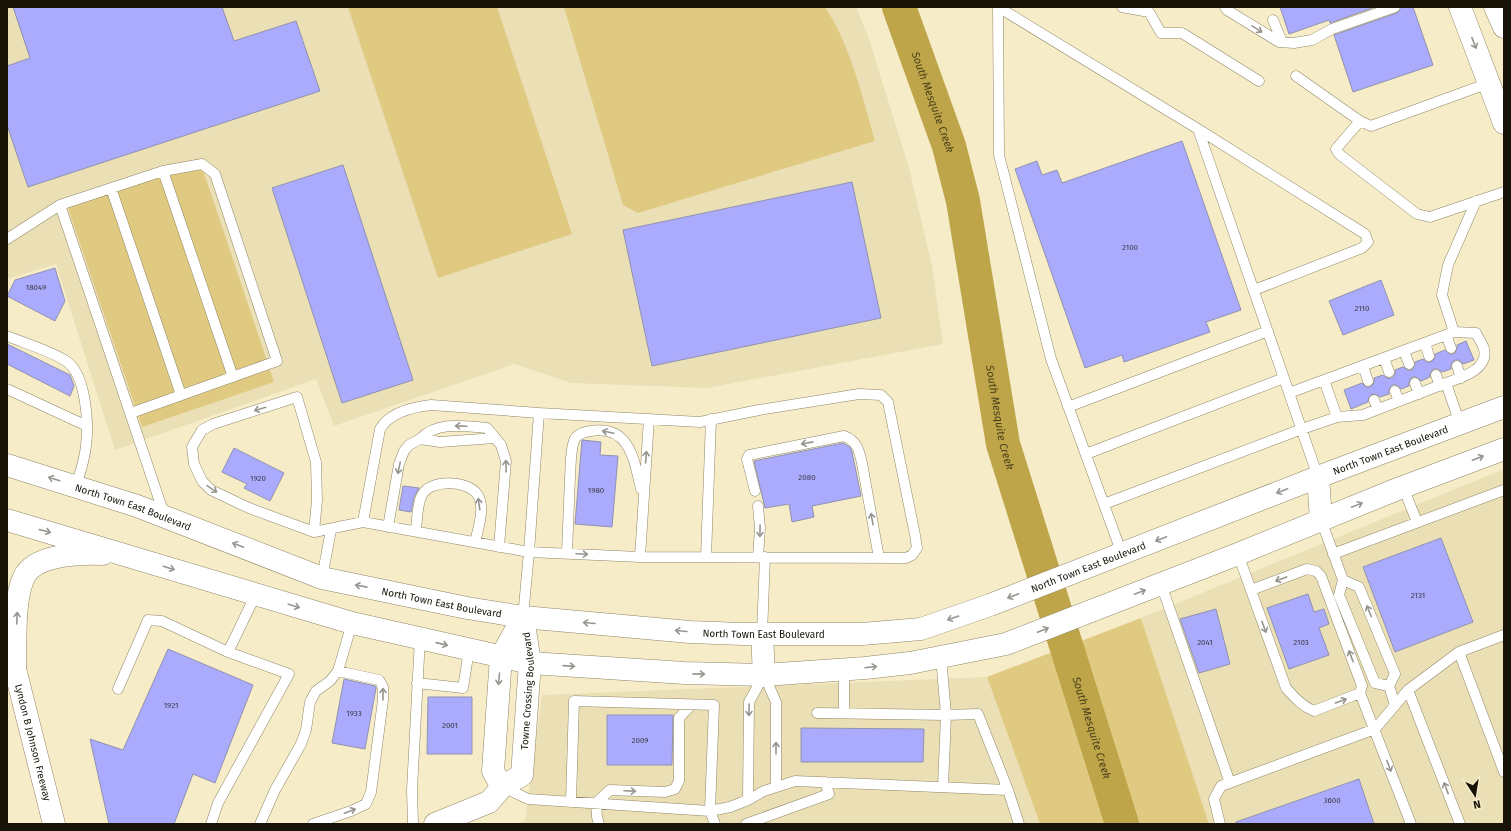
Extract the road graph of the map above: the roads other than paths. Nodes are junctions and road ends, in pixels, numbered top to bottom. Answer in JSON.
{"nodes":[{"id":1,"x":998,"y":7,"type":"edge"},
{"id":2,"x":1122,"y":7,"type":"edge"},
{"id":3,"x":1226,"y":7,"type":"edge"},
{"id":4,"x":1395,"y":7,"type":"edge"},
{"id":5,"x":1460,"y":7,"type":"edge"},
{"id":6,"x":1495,"y":7,"type":"edge"},
{"id":7,"x":1138,"y":8,"type":"edge"},
{"id":8,"x":1273,"y":20,"type":"dead end"},
{"id":9,"x":1504,"y":27,"type":"edge"},
{"id":10,"x":1282,"y":42,"type":"junction"},
{"id":11,"x":1296,"y":76,"type":"dead end"},
{"id":12,"x":1497,"y":80,"type":"edge"},
{"id":13,"x":1259,"y":81,"type":"dead end"},
{"id":14,"x":1360,"y":121,"type":"junction"},
{"id":15,"x":1504,"y":123,"type":"edge"},
{"id":16,"x":1198,"y":129,"type":"junction"},
{"id":17,"x":163,"y":171,"type":"junction"},
{"id":18,"x":111,"y":188,"type":"junction"},
{"id":19,"x":1504,"y":192,"type":"edge"},
{"id":20,"x":1476,"y":201,"type":"junction"},
{"id":21,"x":60,"y":205,"type":"junction"},
{"id":22,"x":7,"y":239,"type":"edge"},
{"id":23,"x":1254,"y":290,"type":"junction"},
{"id":24,"x":1268,"y":331,"type":"junction"},
{"id":25,"x":1450,"y":333,"type":"junction"},
{"id":26,"x":7,"y":336,"type":"edge"},
{"id":27,"x":1425,"y":343,"type":"junction"},
{"id":28,"x":1451,"y":348,"type":"dead end"},
{"id":29,"x":1404,"y":351,"type":"junction"},
{"id":30,"x":1430,"y":356,"type":"dead end"},
{"id":31,"x":1384,"y":358,"type":"junction"},
{"id":32,"x":1409,"y":364,"type":"dead end"},
{"id":33,"x":1363,"y":366,"type":"junction"},
{"id":34,"x":1457,"y":366,"type":"dead end"},
{"id":35,"x":1389,"y":372,"type":"dead end"},
{"id":36,"x":1436,"y":375,"type":"dead end"},
{"id":37,"x":233,"y":377,"type":"junction"},
{"id":38,"x":1284,"y":378,"type":"junction"},
{"id":39,"x":1461,"y":378,"type":"junction"},
{"id":40,"x":1324,"y":380,"type":"junction"},
{"id":41,"x":1368,"y":381,"type":"dead end"},
{"id":42,"x":1415,"y":383,"type":"dead end"},
{"id":43,"x":1443,"y":384,"type":"junction"},
{"id":44,"x":7,"y":389,"type":"edge"},
{"id":45,"x":1290,"y":393,"type":"junction"},
{"id":46,"x":1419,"y":394,"type":"junction"},
{"id":47,"x":181,"y":395,"type":"junction"},
{"id":48,"x":1068,"y":407,"type":"junction"},
{"id":49,"x":1504,"y":407,"type":"edge"},
{"id":50,"x":131,"y":413,"type":"junction"},
{"id":51,"x":539,"y":413,"type":"junction"},
{"id":52,"x":1337,"y":417,"type":"junction"},
{"id":53,"x":649,"y":419,"type":"junction"},
{"id":54,"x":710,"y":419,"type":"junction"},
{"id":55,"x":1460,"y":424,"type":"junction"},
{"id":56,"x":87,"y":426,"type":"junction"},
{"id":57,"x":1302,"y":429,"type":"junction"},
{"id":58,"x":495,"y":438,"type":"junction"},
{"id":59,"x":420,"y":439,"type":"junction"},
{"id":60,"x":1504,"y":449,"type":"edge"},
{"id":61,"x":1086,"y":454,"type":"junction"},
{"id":62,"x":7,"y":465,"type":"edge"},
{"id":63,"x":1318,"y":477,"type":"junction"},
{"id":64,"x":76,"y":486,"type":"junction"},
{"id":65,"x":1403,"y":486,"type":"junction"},
{"id":66,"x":1504,"y":490,"type":"edge"},
{"id":67,"x":755,"y":491,"type":"dead end"},
{"id":68,"x":643,"y":499,"type":"junction"},
{"id":69,"x":1104,"y":504,"type":"junction"},
{"id":70,"x":758,"y":506,"type":"dead end"},
{"id":71,"x":165,"y":517,"type":"junction"},
{"id":72,"x":7,"y":520,"type":"edge"},
{"id":73,"x":1321,"y":520,"type":"junction"},
{"id":74,"x":363,"y":522,"type":"junction"},
{"id":75,"x":1418,"y":522,"type":"junction"},
{"id":76,"x":388,"y":527,"type":"junction"},
{"id":77,"x":331,"y":530,"type":"junction"},
{"id":78,"x":416,"y":531,"type":"junction"},
{"id":79,"x":314,"y":532,"type":"junction"},
{"id":80,"x":475,"y":542,"type":"junction"},
{"id":81,"x":499,"y":547,"type":"junction"},
{"id":82,"x":529,"y":552,"type":"junction"},
{"id":83,"x":566,"y":553,"type":"junction"},
{"id":84,"x":1122,"y":554,"type":"junction"},
{"id":85,"x":1238,"y":554,"type":"junction"},
{"id":86,"x":1333,"y":554,"type":"junction"},
{"id":87,"x":127,"y":555,"type":"junction"},
{"id":88,"x":640,"y":557,"type":"junction"},
{"id":89,"x":706,"y":557,"type":"junction"},
{"id":90,"x":762,"y":557,"type":"junction"},
{"id":91,"x":879,"y":558,"type":"junction"},
{"id":92,"x":322,"y":578,"type":"junction"},
{"id":93,"x":1343,"y":580,"type":"junction"},
{"id":94,"x":1161,"y":584,"type":"junction"},
{"id":95,"x":1251,"y":590,"type":"junction"},
{"id":96,"x":256,"y":594,"type":"junction"},
{"id":97,"x":522,"y":617,"type":"junction"},
{"id":98,"x":352,"y":623,"type":"junction"},
{"id":99,"x":762,"y":634,"type":"junction"},
{"id":100,"x":1504,"y":635,"type":"edge"},
{"id":101,"x":420,"y":638,"type":"junction"},
{"id":102,"x":7,"y":640,"type":"edge"},
{"id":103,"x":469,"y":650,"type":"junction"},
{"id":104,"x":228,"y":652,"type":"junction"},
{"id":105,"x":1458,"y":652,"type":"junction"},
{"id":106,"x":501,"y":657,"type":"junction"},
{"id":107,"x":941,"y":657,"type":"junction"},
{"id":108,"x":530,"y":663,"type":"junction"},
{"id":109,"x":844,"y":670,"type":"junction"},
{"id":110,"x":15,"y":671,"type":"junction"},
{"id":111,"x":338,"y":671,"type":"junction"},
{"id":112,"x":764,"y":675,"type":"junction"},
{"id":113,"x":417,"y":683,"type":"junction"},
{"id":114,"x":1389,"y":686,"type":"junction"},
{"id":115,"x":118,"y":690,"type":"dead end"},
{"id":116,"x":1408,"y":690,"type":"junction"},
{"id":117,"x":1360,"y":693,"type":"junction"},
{"id":118,"x":691,"y":704,"type":"junction"},
{"id":119,"x":1395,"y":705,"type":"junction"},
{"id":120,"x":817,"y":713,"type":"dead end"},
{"id":121,"x":844,"y":713,"type":"junction"},
{"id":122,"x":946,"y":715,"type":"junction"},
{"id":123,"x":1375,"y":729,"type":"junction"},
{"id":124,"x":1504,"y":772,"type":"edge"},
{"id":125,"x":825,"y":782,"type":"junction"},
{"id":126,"x":1230,"y":783,"type":"junction"},
{"id":127,"x":502,"y":787,"type":"junction"},
{"id":128,"x":776,"y":787,"type":"junction"},
{"id":129,"x":943,"y":787,"type":"junction"},
{"id":130,"x":1008,"y":790,"type":"junction"},
{"id":131,"x":748,"y":800,"type":"junction"},
{"id":132,"x":571,"y":802,"type":"junction"},
{"id":133,"x":596,"y":803,"type":"junction"},
{"id":134,"x":710,"y":811,"type":"junction"},
{"id":135,"x":54,"y":824,"type":"edge"},
{"id":136,"x":211,"y":824,"type":"edge"},
{"id":137,"x":260,"y":824,"type":"edge"},
{"id":138,"x":313,"y":824,"type":"edge"},
{"id":139,"x":413,"y":824,"type":"edge"},
{"id":140,"x":434,"y":824,"type":"edge"},
{"id":141,"x":599,"y":824,"type":"edge"},
{"id":142,"x":715,"y":824,"type":"edge"},
{"id":143,"x":746,"y":824,"type":"edge"},
{"id":144,"x":1019,"y":824,"type":"edge"},
{"id":145,"x":1220,"y":824,"type":"edge"},
{"id":146,"x":1411,"y":824,"type":"edge"},
{"id":147,"x":1460,"y":824,"type":"edge"}],
"edges":[{"from":1,"to":16,"type":"lane"},
{"from":1,"to":48,"type":"lane"},
{"from":2,"to":7,"type":"lane"},
{"from":3,"to":10,"type":"lane","one_way":true},
{"from":4,"to":10,"type":"lane"},
{"from":5,"to":12,"type":"main road","one_way":true},
{"from":6,"to":9,"type":"main road"},
{"from":7,"to":13,"type":"lane"},
{"from":8,"to":10,"type":"lane"},
{"from":11,"to":14,"type":"lane"},
{"from":12,"to":14,"type":"lane"},
{"from":12,"to":15,"type":"main road"},
{"from":14,"to":20,"type":"lane"},
{"from":16,"to":23,"type":"lane"},
{"from":16,"to":23,"type":"lane"},
{"from":17,"to":18,"type":"lane"},
{"from":17,"to":37,"type":"lane"},
{"from":17,"to":37,"type":"lane"},
{"from":18,"to":21,"type":"lane"},
{"from":18,"to":47,"type":"lane"},
{"from":19,"to":20,"type":"lane"},
{"from":20,"to":25,"type":"lane"},
{"from":21,"to":22,"type":"lane"},
{"from":21,"to":50,"type":"lane"},
{"from":23,"to":24,"type":"lane"},
{"from":24,"to":38,"type":"lane"},
{"from":24,"to":48,"type":"lane"},
{"from":25,"to":27,"type":"lane"},
{"from":25,"to":28,"type":"lane"},
{"from":25,"to":39,"type":"lane"},
{"from":26,"to":56,"type":"lane"},
{"from":27,"to":29,"type":"lane"},
{"from":27,"to":30,"type":"lane"},
{"from":29,"to":31,"type":"lane"},
{"from":29,"to":32,"type":"lane"},
{"from":31,"to":33,"type":"lane"},
{"from":31,"to":35,"type":"lane"},
{"from":33,"to":40,"type":"lane"},
{"from":33,"to":41,"type":"lane"},
{"from":34,"to":39,"type":"lane"},
{"from":36,"to":43,"type":"lane"},
{"from":37,"to":47,"type":"lane"},
{"from":38,"to":45,"type":"lane"},
{"from":38,"to":61,"type":"lane"},
{"from":39,"to":43,"type":"lane"},
{"from":40,"to":45,"type":"lane"},
{"from":40,"to":52,"type":"lane"},
{"from":42,"to":46,"type":"lane"},
{"from":43,"to":46,"type":"lane"},
{"from":43,"to":55,"type":"lane"},
{"from":44,"to":56,"type":"lane"},
{"from":45,"to":57,"type":"lane"},
{"from":46,"to":52,"type":"lane"},
{"from":47,"to":50,"type":"lane"},
{"from":48,"to":61,"type":"lane"},
{"from":49,"to":55,"type":"main road","name":"North Town East Boulevard"},
{"from":50,"to":71,"type":"lane"},
{"from":51,"to":53,"type":"lane"},
{"from":51,"to":74,"type":"lane"},
{"from":51,"to":82,"type":"lane"},
{"from":52,"to":57,"type":"lane"},
{"from":53,"to":54,"type":"lane"},
{"from":68,"to":53,"type":"lane","one_way":true},
{"from":54,"to":89,"type":"lane"},
{"from":54,"to":91,"type":"lane"},
{"from":55,"to":63,"type":"main road","name":"North Town East Boulevard"},
{"from":56,"to":64,"type":"lane"},
{"from":57,"to":63,"type":"lane"},
{"from":57,"to":69,"type":"lane"},
{"from":58,"to":59,"type":"lane"},
{"from":58,"to":59,"type":"lane","one_way":true},
{"from":81,"to":58,"type":"lane","one_way":true},
{"from":59,"to":76,"type":"lane","one_way":true},
{"from":65,"to":60,"type":"main road","one_way":true},
{"from":61,"to":69,"type":"lane"},
{"from":64,"to":62,"type":"main road","name":"North Town East Boulevard","one_way":true},
{"from":63,"to":73,"type":"main road"},
{"from":63,"to":84,"type":"main road","name":"North Town East Boulevard","one_way":true},
{"from":64,"to":71,"type":"main road","name":"North Town East Boulevard"},
{"from":73,"to":65,"type":"main road","one_way":true},
{"from":65,"to":75,"type":"lane"},
{"from":66,"to":75,"type":"lane"},
{"from":91,"to":67,"type":"lane","one_way":true},
{"from":68,"to":83,"type":"lane","one_way":true},
{"from":68,"to":88,"type":"lane"},
{"from":69,"to":84,"type":"lane"},
{"from":70,"to":90,"type":"lane","one_way":true},
{"from":92,"to":71,"type":"main road","name":"North Town East Boulevard","one_way":true},
{"from":72,"to":87,"type":"main road","one_way":true},
{"from":73,"to":85,"type":"main road"},
{"from":73,"to":86,"type":"lane"},
{"from":74,"to":76,"type":"lane"},
{"from":74,"to":77,"type":"lane"},
{"from":75,"to":86,"type":"lane"},
{"from":76,"to":78,"type":"lane"},
{"from":77,"to":79,"type":"lane"},
{"from":77,"to":92,"type":"lane"},
{"from":78,"to":80,"type":"lane"},
{"from":80,"to":78,"type":"lane","one_way":true},
{"from":79,"to":79,"type":"lane","one_way":true},
{"from":80,"to":81,"type":"lane"},
{"from":81,"to":82,"type":"lane"},
{"from":82,"to":83,"type":"lane"},
{"from":82,"to":97,"type":"lane"},
{"from":83,"to":88,"type":"lane","one_way":true},
{"from":84,"to":99,"type":"main road","name":"North Town East Boulevard","one_way":true},
{"from":85,"to":94,"type":"main road"},
{"from":85,"to":95,"type":"lane"},
{"from":86,"to":93,"type":"lane"},
{"from":87,"to":96,"type":"main road","one_way":true},
{"from":110,"to":87,"type":"main road","one_way":true},
{"from":88,"to":89,"type":"lane"},
{"from":89,"to":90,"type":"lane"},
{"from":90,"to":91,"type":"lane"},
{"from":90,"to":99,"type":"lane"},
{"from":97,"to":92,"type":"main road","name":"North Town East Boulevard","one_way":true},
{"from":114,"to":93,"type":"lane","one_way":true},
{"from":93,"to":114,"type":"lane"},
{"from":107,"to":94,"type":"main road","one_way":true},
{"from":94,"to":126,"type":"lane"},
{"from":95,"to":117,"type":"lane","one_way":true},
{"from":117,"to":95,"type":"lane","one_way":true},
{"from":96,"to":98,"type":"main road","one_way":true},
{"from":96,"to":104,"type":"lane"},
{"from":99,"to":97,"type":"main road","name":"North Town East Boulevard","one_way":true},
{"from":97,"to":106,"type":"main road","name":"Towne Crossing Boulevard"},
{"from":97,"to":108,"type":"main road","name":"Towne Crossing Boulevard"},
{"from":98,"to":101,"type":"main road"},
{"from":98,"to":111,"type":"lane"},
{"from":99,"to":112,"type":"main road"},
{"from":100,"to":105,"type":"lane"},
{"from":101,"to":103,"type":"main road","one_way":true},
{"from":101,"to":113,"type":"lane"},
{"from":102,"to":110,"type":"main road","name":"Lyndon B Johnson Freeway"},
{"from":103,"to":106,"type":"main road"},
{"from":103,"to":113,"type":"lane"},
{"from":104,"to":115,"type":"lane"},
{"from":104,"to":136,"type":"lane"},
{"from":105,"to":116,"type":"lane"},
{"from":105,"to":124,"type":"lane"},
{"from":106,"to":108,"type":"main road"},
{"from":106,"to":127,"type":"main road","name":"Towne Crossing Boulevard","one_way":true},
{"from":109,"to":107,"type":"main road","one_way":true},
{"from":107,"to":122,"type":"lane"},
{"from":108,"to":112,"type":"main road","one_way":true},
{"from":108,"to":127,"type":"main road","name":"Towne Crossing Boulevard"},
{"from":109,"to":112,"type":"main road"},
{"from":109,"to":121,"type":"lane"},
{"from":110,"to":135,"type":"main road","name":"Lyndon B Johnson Freeway"},
{"from":111,"to":137,"type":"lane"},
{"from":138,"to":111,"type":"lane","one_way":true},
{"from":128,"to":112,"type":"lane","one_way":true},
{"from":112,"to":131,"type":"lane","one_way":true},
{"from":113,"to":139,"type":"lane"},
{"from":114,"to":119,"type":"lane"},
{"from":116,"to":119,"type":"lane"},
{"from":147,"to":116,"type":"lane","one_way":true},
{"from":117,"to":123,"type":"lane"},
{"from":118,"to":132,"type":"lane"},
{"from":133,"to":118,"type":"lane","one_way":true},
{"from":118,"to":134,"type":"lane"},
{"from":119,"to":123,"type":"lane"},
{"from":120,"to":121,"type":"lane"},
{"from":121,"to":122,"type":"lane"},
{"from":122,"to":129,"type":"lane"},
{"from":122,"to":130,"type":"lane"},
{"from":123,"to":126,"type":"lane"},
{"from":123,"to":146,"type":"lane","one_way":true},
{"from":125,"to":128,"type":"lane"},
{"from":125,"to":129,"type":"lane"},
{"from":125,"to":143,"type":"lane"},
{"from":126,"to":145,"type":"lane"},
{"from":127,"to":132,"type":"lane"},
{"from":127,"to":140,"type":"main road","name":"Towne Crossing Boulevard"},
{"from":128,"to":131,"type":"lane"},
{"from":129,"to":130,"type":"lane"},
{"from":130,"to":144,"type":"lane"},
{"from":131,"to":134,"type":"lane"},
{"from":132,"to":133,"type":"lane"},
{"from":133,"to":134,"type":"lane"},
{"from":133,"to":141,"type":"lane"},
{"from":134,"to":142,"type":"lane"}]}
